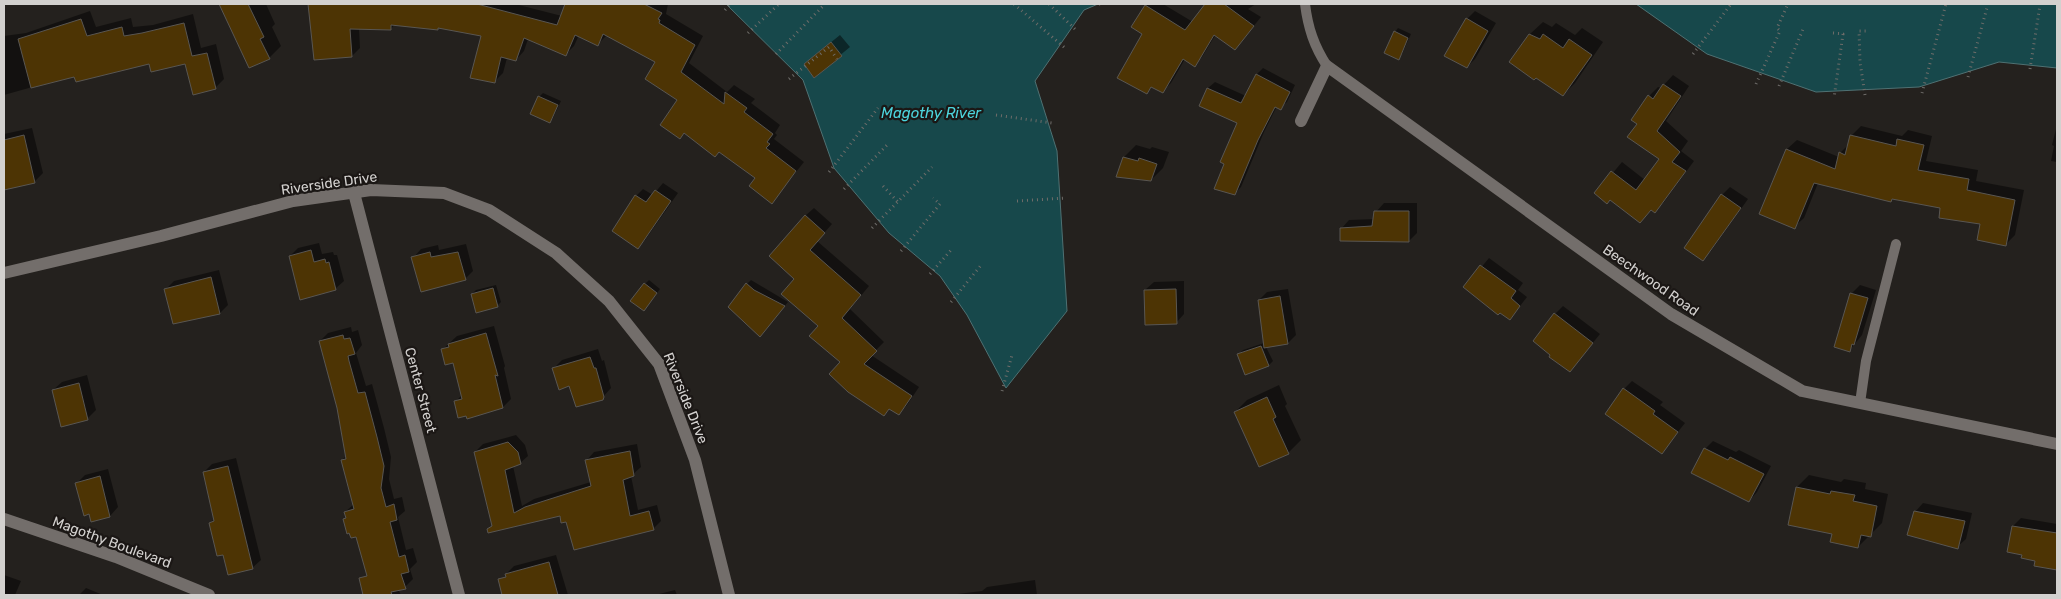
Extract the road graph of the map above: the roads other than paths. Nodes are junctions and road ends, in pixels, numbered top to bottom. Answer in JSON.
{"nodes":[{"id":1,"x":1305,"y":4,"type":"edge"},
{"id":2,"x":1327,"y":66,"type":"junction"},
{"id":3,"x":1300,"y":121,"type":"dead end"},
{"id":4,"x":354,"y":193,"type":"junction"},
{"id":5,"x":1896,"y":244,"type":"dead end"},
{"id":6,"x":4,"y":273,"type":"edge"},
{"id":7,"x":1860,"y":402,"type":"junction"},
{"id":8,"x":2057,"y":444,"type":"edge"},
{"id":9,"x":4,"y":519,"type":"edge"},
{"id":10,"x":209,"y":595,"type":"edge"},
{"id":11,"x":459,"y":595,"type":"edge"},
{"id":12,"x":730,"y":595,"type":"edge"}],
"edges":[{"from":1,"to":2,"type":"lane"},
{"from":2,"to":3,"type":"street"},
{"from":2,"to":7,"type":"street","name":"Beechwood Road"},
{"from":4,"to":6,"type":"street","name":"Riverside Drive"},
{"from":4,"to":11,"type":"street","name":"Center Street"},
{"from":4,"to":12,"type":"street","name":"Riverside Drive"},
{"from":5,"to":7,"type":"lane"},
{"from":7,"to":8,"type":"street","name":"Beechwood Road"},
{"from":9,"to":10,"type":"street","name":"Magothy Boulevard"}]}
